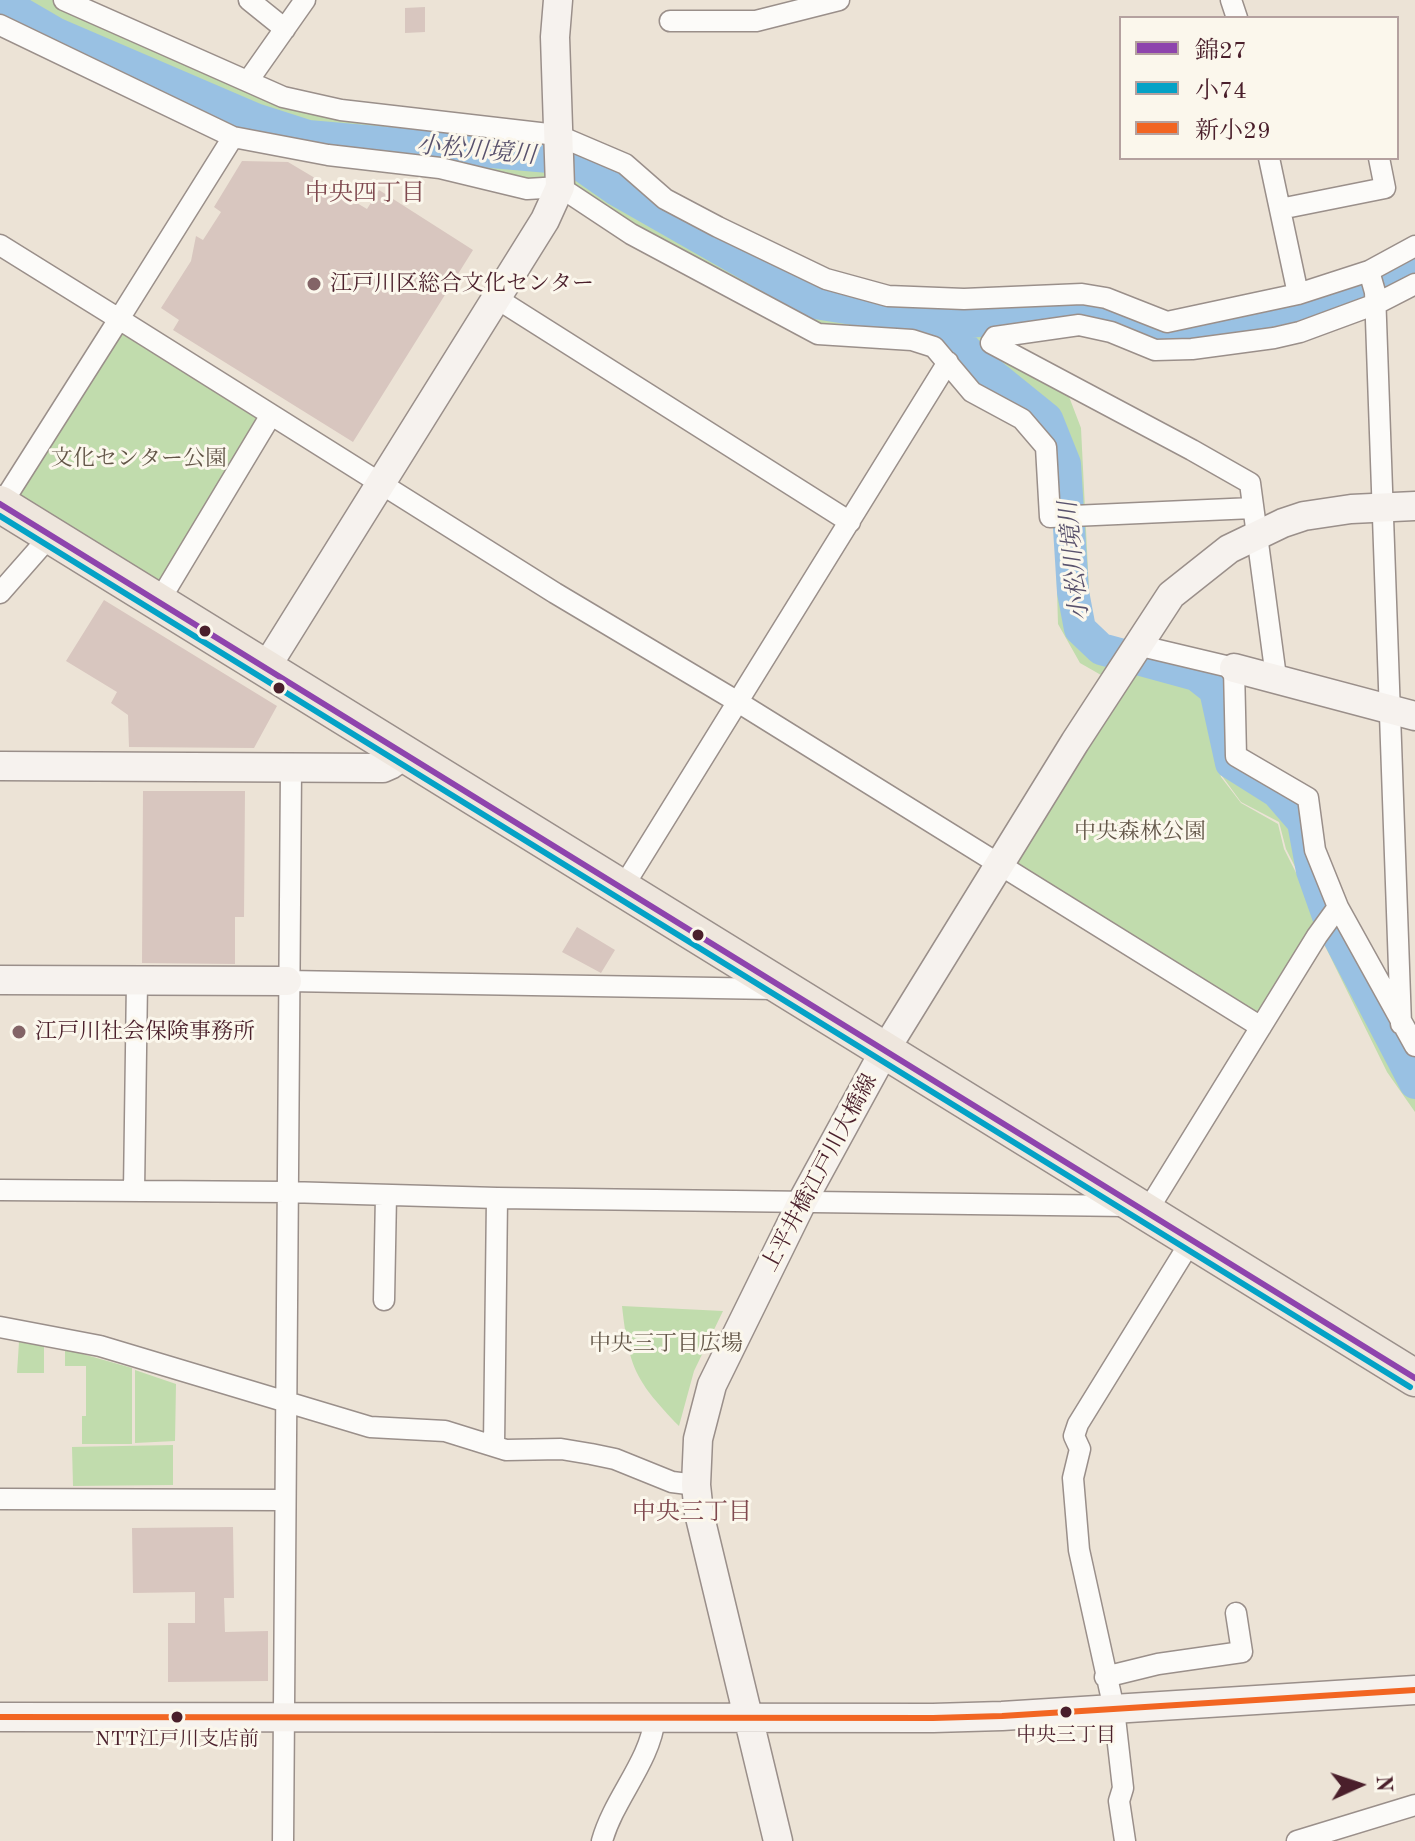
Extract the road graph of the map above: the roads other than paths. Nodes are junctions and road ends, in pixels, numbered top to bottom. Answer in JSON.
{"nodes":[{"id":1,"x":64,"y":0,"type":"edge"},
{"id":2,"x":249,"y":0,"type":"edge"},
{"id":3,"x":305,"y":0,"type":"edge"},
{"id":4,"x":558,"y":0,"type":"edge"},
{"id":5,"x":839,"y":0,"type":"edge"},
{"id":6,"x":670,"y":21,"type":"dead end"},
{"id":7,"x":0,"y":25,"type":"edge"},
{"id":8,"x":285,"y":29,"type":"junction"},
{"id":9,"x":248,"y":81,"type":"junction"},
{"id":10,"x":233,"y":137,"type":"junction"},
{"id":11,"x":1269,"y":160,"type":"edge"},
{"id":12,"x":1379,"y":160,"type":"edge"},
{"id":13,"x":558,"y":162,"type":"junction"},
{"id":14,"x":1280,"y":209,"type":"junction"},
{"id":15,"x":0,"y":245,"type":"edge"},
{"id":16,"x":1415,"y":246,"type":"edge"},
{"id":17,"x":1369,"y":271,"type":"junction"},
{"id":18,"x":1415,"y":284,"type":"edge"},
{"id":19,"x":1298,"y":294,"type":"junction"},
{"id":20,"x":496,"y":298,"type":"junction"},
{"id":21,"x":1376,"y":298,"type":"junction"},
{"id":22,"x":119,"y":319,"type":"junction"},
{"id":23,"x":1229,"y":326,"type":"junction"},
{"id":24,"x":948,"y":362,"type":"junction"},
{"id":25,"x":271,"y":415,"type":"junction"},
{"id":26,"x":381,"y":483,"type":"junction"},
{"id":27,"x":1,"y":504,"type":"edge"},
{"id":28,"x":1415,"y":506,"type":"edge"},
{"id":29,"x":1384,"y":508,"type":"junction"},
{"id":30,"x":1255,"y":521,"type":"junction"},
{"id":31,"x":850,"y":522,"type":"junction"},
{"id":32,"x":50,"y":536,"type":"junction"},
{"id":33,"x":0,"y":593,"type":"edge"},
{"id":34,"x":158,"y":603,"type":"junction"},
{"id":35,"x":1132,"y":653,"type":"junction"},
{"id":36,"x":1234,"y":668,"type":"junction"},
{"id":37,"x":265,"y":669,"type":"junction"},
{"id":38,"x":1276,"y":677,"type":"junction"},
{"id":39,"x":738,"y":702,"type":"junction"},
{"id":40,"x":1402,"y":713,"type":"edge"},
{"id":41,"x":399,"y":752,"type":"junction"},
{"id":42,"x":0,"y":766,"type":"edge"},
{"id":43,"x":291,"y":768,"type":"junction"},
{"id":44,"x":999,"y":865,"type":"junction"},
{"id":45,"x":623,"y":887,"type":"junction"},
{"id":46,"x":1335,"y":910,"type":"junction"},
{"id":47,"x":0,"y":980,"type":"edge"},
{"id":48,"x":137,"y":981,"type":"junction"},
{"id":49,"x":287,"y":981,"type":"junction"},
{"id":50,"x":788,"y":989,"type":"junction"},
{"id":51,"x":1401,"y":1024,"type":"junction"},
{"id":52,"x":1261,"y":1027,"type":"junction"},
{"id":53,"x":1415,"y":1046,"type":"edge"},
{"id":54,"x":885,"y":1050,"type":"junction"},
{"id":55,"x":0,"y":1190,"type":"edge"},
{"id":56,"x":134,"y":1191,"type":"junction"},
{"id":57,"x":287,"y":1192,"type":"junction"},
{"id":58,"x":386,"y":1195,"type":"junction"},
{"id":59,"x":497,"y":1198,"type":"junction"},
{"id":60,"x":803,"y":1200,"type":"junction"},
{"id":61,"x":1139,"y":1210,"type":"junction"},
{"id":62,"x":1191,"y":1241,"type":"junction"},
{"id":63,"x":384,"y":1300,"type":"dead end"},
{"id":64,"x":0,"y":1327,"type":"edge"},
{"id":65,"x":1415,"y":1378,"type":"edge"},
{"id":66,"x":285,"y":1401,"type":"junction"},
{"id":67,"x":494,"y":1445,"type":"junction"},
{"id":68,"x":696,"y":1485,"type":"junction"},
{"id":69,"x":0,"y":1499,"type":"edge"},
{"id":70,"x":284,"y":1500,"type":"junction"},
{"id":71,"x":1236,"y":1613,"type":"dead end"},
{"id":72,"x":1105,"y":1677,"type":"junction"},
{"id":73,"x":1415,"y":1690,"type":"edge"},
{"id":74,"x":1114,"y":1709,"type":"junction"},
{"id":75,"x":0,"y":1717,"type":"edge"},
{"id":76,"x":283,"y":1718,"type":"junction"},
{"id":77,"x":655,"y":1718,"type":"junction"},
{"id":78,"x":750,"y":1718,"type":"junction"},
{"id":79,"x":1415,"y":1805,"type":"edge"},
{"id":80,"x":283,"y":1841,"type":"edge"},
{"id":81,"x":602,"y":1841,"type":"edge"},
{"id":82,"x":778,"y":1841,"type":"edge"},
{"id":83,"x":1125,"y":1841,"type":"edge"},
{"id":84,"x":1297,"y":1841,"type":"edge"}],
"edges":[{"from":1,"to":9,"type":"street"},
{"from":2,"to":8,"type":"street"},
{"from":3,"to":8,"type":"street"},
{"from":4,"to":13,"type":"street"},
{"from":5,"to":6,"type":"street"},
{"from":7,"to":10,"type":"street"},
{"from":8,"to":9,"type":"street"},
{"from":9,"to":13,"type":"street"},
{"from":10,"to":13,"type":"street"},
{"from":10,"to":22,"type":"street"},
{"from":11,"to":14,"type":"street"},
{"from":12,"to":14,"type":"street"},
{"from":13,"to":20,"type":"street"},
{"from":13,"to":23,"type":"street"},
{"from":13,"to":24,"type":"street"},
{"from":14,"to":19,"type":"street"},
{"from":15,"to":22,"type":"street"},
{"from":16,"to":17,"type":"street"},
{"from":17,"to":19,"type":"street"},
{"from":17,"to":21,"type":"street"},
{"from":18,"to":21,"type":"street"},
{"from":19,"to":23,"type":"street"},
{"from":20,"to":26,"type":"street"},
{"from":20,"to":31,"type":"street"},
{"from":21,"to":23,"type":"street"},
{"from":21,"to":29,"type":"street"},
{"from":22,"to":25,"type":"street"},
{"from":22,"to":27,"type":"street"},
{"from":23,"to":30,"type":"street"},
{"from":24,"to":30,"type":"street"},
{"from":24,"to":31,"type":"street"},
{"from":25,"to":26,"type":"street"},
{"from":25,"to":34,"type":"street"},
{"from":26,"to":37,"type":"street"},
{"from":26,"to":39,"type":"street"},
{"from":27,"to":32,"type":"highway"},
{"from":28,"to":29,"type":"street","name":"上平井橋江戸川大橋線"},
{"from":29,"to":30,"type":"street","name":"上平井橋江戸川大橋線"},
{"from":29,"to":40,"type":"street"},
{"from":30,"to":35,"type":"street","name":"上平井橋江戸川大橋線"},
{"from":30,"to":38,"type":"street"},
{"from":31,"to":39,"type":"street"},
{"from":32,"to":33,"type":"street"},
{"from":32,"to":34,"type":"highway"},
{"from":34,"to":37,"type":"highway"},
{"from":35,"to":36,"type":"street"},
{"from":35,"to":44,"type":"street","name":"上平井橋江戸川大橋線"},
{"from":36,"to":38,"type":"street"},
{"from":36,"to":46,"type":"street"},
{"from":37,"to":41,"type":"highway"},
{"from":38,"to":40,"type":"street"},
{"from":39,"to":44,"type":"street"},
{"from":39,"to":45,"type":"street"},
{"from":40,"to":51,"type":"street"},
{"from":41,"to":43,"type":"street"},
{"from":41,"to":45,"type":"highway"},
{"from":42,"to":43,"type":"street"},
{"from":43,"to":49,"type":"street"},
{"from":44,"to":52,"type":"street"},
{"from":44,"to":54,"type":"street","name":"上平井橋江戸川大橋線"},
{"from":45,"to":50,"type":"highway"},
{"from":46,"to":51,"type":"street"},
{"from":46,"to":52,"type":"street"},
{"from":47,"to":48,"type":"street"},
{"from":48,"to":49,"type":"street"},
{"from":48,"to":56,"type":"street"},
{"from":49,"to":50,"type":"street"},
{"from":49,"to":57,"type":"street"},
{"from":50,"to":54,"type":"highway"},
{"from":51,"to":53,"type":"street"},
{"from":52,"to":61,"type":"street"},
{"from":54,"to":60,"type":"street","name":"上平井橋江戸川大橋線"},
{"from":54,"to":61,"type":"highway"},
{"from":55,"to":56,"type":"street"},
{"from":56,"to":57,"type":"street"},
{"from":57,"to":58,"type":"street"},
{"from":57,"to":66,"type":"street"},
{"from":58,"to":59,"type":"street"},
{"from":58,"to":63,"type":"street"},
{"from":59,"to":60,"type":"street"},
{"from":59,"to":67,"type":"street"},
{"from":60,"to":61,"type":"street"},
{"from":60,"to":68,"type":"street","name":"上平井橋江戸川大橋線"},
{"from":61,"to":62,"type":"highway"},
{"from":62,"to":65,"type":"highway"},
{"from":62,"to":72,"type":"street"},
{"from":64,"to":66,"type":"street"},
{"from":66,"to":67,"type":"street"},
{"from":66,"to":70,"type":"street"},
{"from":67,"to":68,"type":"street"},
{"from":68,"to":78,"type":"street","name":"上平井橋江戸川大橋線"},
{"from":69,"to":70,"type":"street"},
{"from":70,"to":76,"type":"street"},
{"from":71,"to":72,"type":"street"},
{"from":72,"to":74,"type":"street"},
{"from":73,"to":74,"type":"street"},
{"from":74,"to":78,"type":"street"},
{"from":74,"to":83,"type":"street"},
{"from":75,"to":76,"type":"street"},
{"from":76,"to":77,"type":"street"},
{"from":76,"to":80,"type":"street"},
{"from":77,"to":78,"type":"street"},
{"from":77,"to":81,"type":"street"},
{"from":78,"to":82,"type":"street","name":"上平井橋江戸川大橋線"},
{"from":79,"to":84,"type":"street"}]}
